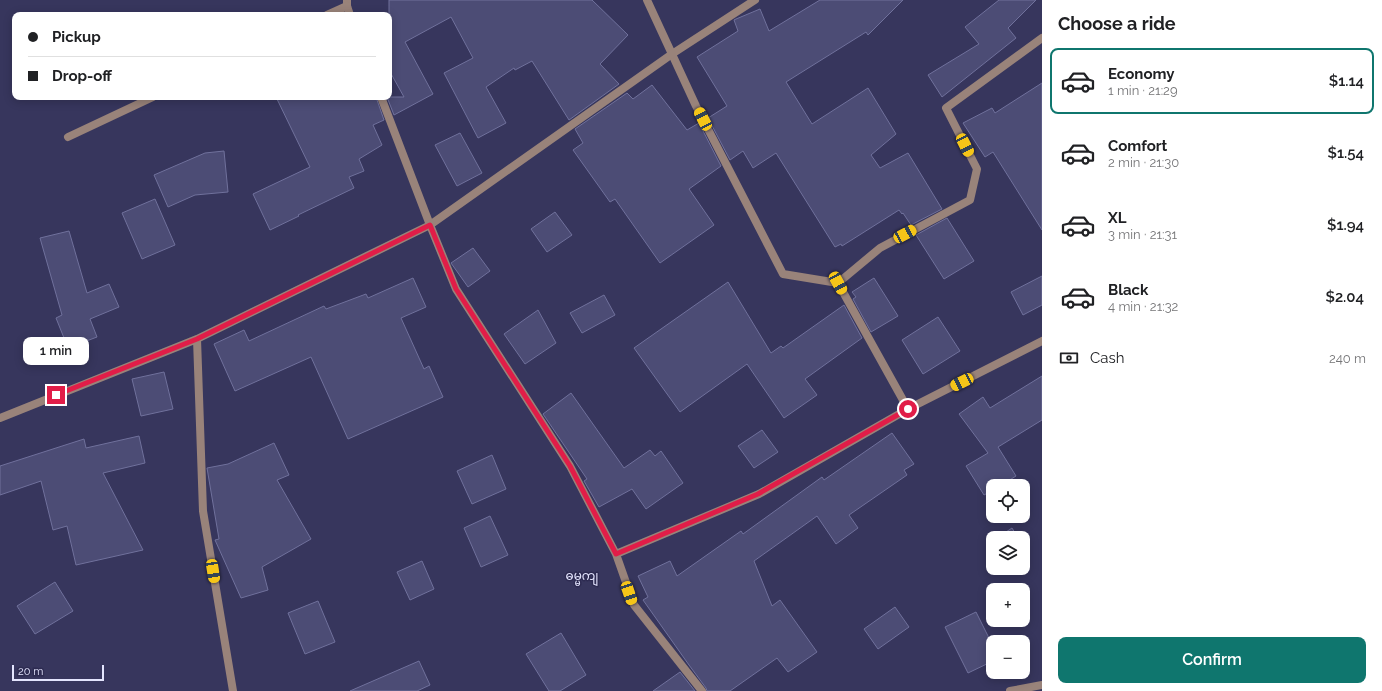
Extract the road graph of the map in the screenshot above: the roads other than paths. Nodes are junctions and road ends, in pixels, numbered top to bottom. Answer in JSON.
{"nodes":[{"id":1,"x":647,"y":0,"type":"edge"},
{"id":2,"x":755,"y":0,"type":"edge"},
{"id":3,"x":347,"y":3,"type":"edge"},
{"id":4,"x":332,"y":12,"type":"edge"},
{"id":5,"x":1042,"y":38,"type":"edge"},
{"id":6,"x":672,"y":54,"type":"junction"},
{"id":7,"x":147,"y":100,"type":"edge"},
{"id":8,"x":382,"y":100,"type":"edge"},
{"id":9,"x":68,"y":137,"type":"dead end"},
{"id":10,"x":430,"y":225,"type":"junction"},
{"id":11,"x":838,"y":283,"type":"junction"},
{"id":12,"x":197,"y":339,"type":"junction"},
{"id":13,"x":1042,"y":341,"type":"edge"},
{"id":14,"x":908,"y":409,"type":"junction"},
{"id":15,"x":0,"y":418,"type":"edge"},
{"id":16,"x":616,"y":554,"type":"junction"},
{"id":17,"x":1042,"y":685,"type":"edge"},
{"id":18,"x":233,"y":691,"type":"edge"},
{"id":19,"x":702,"y":691,"type":"edge"},
{"id":20,"x":1010,"y":691,"type":"edge"}],
"edges":[{"from":1,"to":6,"type":"street"},
{"from":2,"to":6,"type":"street"},
{"from":3,"to":4,"type":"street"},
{"from":5,"to":11,"type":"street"},
{"from":6,"to":10,"type":"street"},
{"from":6,"to":11,"type":"street"},
{"from":7,"to":9,"type":"street"},
{"from":8,"to":10,"type":"street"},
{"from":10,"to":12,"type":"street"},
{"from":10,"to":16,"type":"street"},
{"from":11,"to":14,"type":"street"},
{"from":12,"to":15,"type":"street"},
{"from":12,"to":18,"type":"street"},
{"from":13,"to":14,"type":"street"},
{"from":14,"to":16,"type":"street"},
{"from":16,"to":19,"type":"street"},
{"from":17,"to":20,"type":"street"}]}
